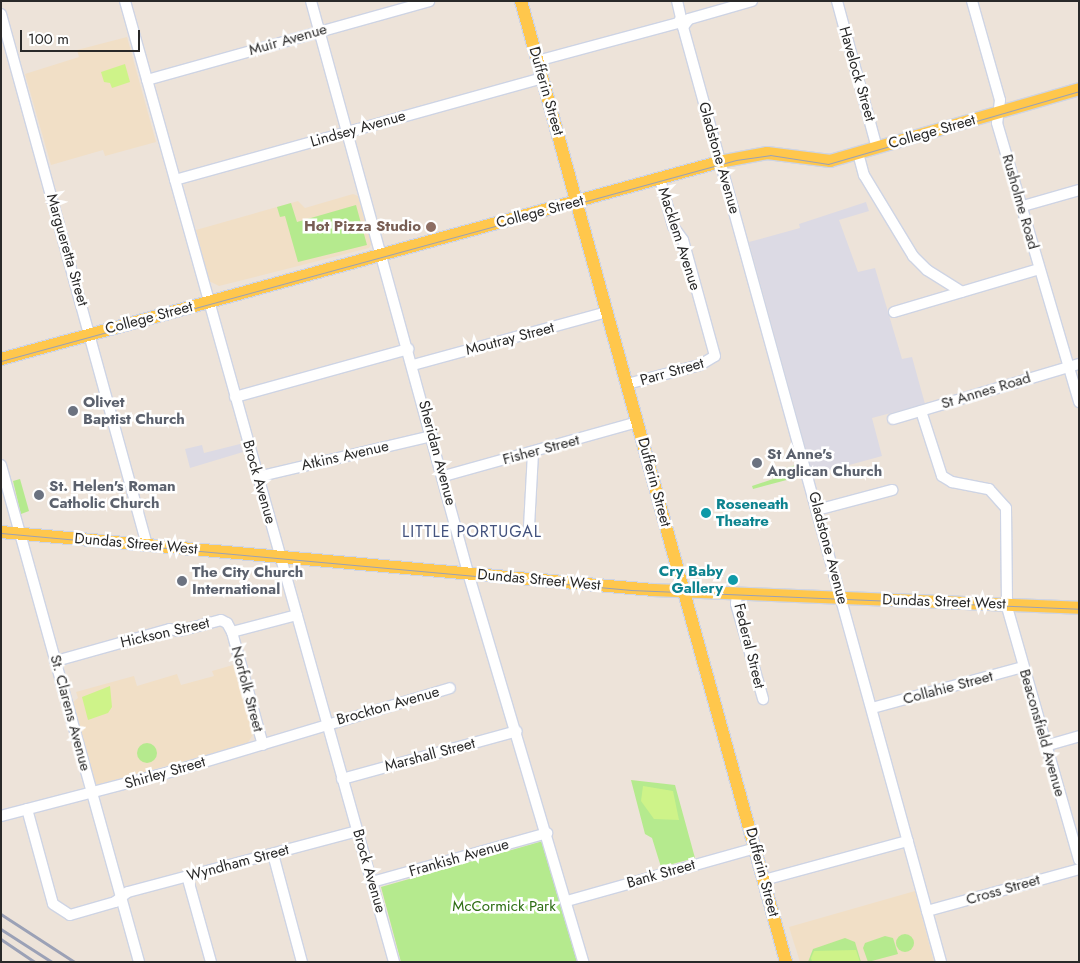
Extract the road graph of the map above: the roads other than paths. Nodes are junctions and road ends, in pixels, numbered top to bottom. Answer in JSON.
{"nodes":[{"id":1,"x":125,"y":1,"type":"edge"},
{"id":2,"x":311,"y":1,"type":"edge"},
{"id":3,"x":430,"y":1,"type":"edge"},
{"id":4,"x":521,"y":1,"type":"edge"},
{"id":5,"x":677,"y":1,"type":"edge"},
{"id":6,"x":752,"y":1,"type":"edge"},
{"id":7,"x":836,"y":1,"type":"edge"},
{"id":8,"x":972,"y":1,"type":"edge"},
{"id":9,"x":1,"y":14,"type":"edge"},
{"id":10,"x":682,"y":22,"type":"junction"},
{"id":11,"x":319,"y":31,"type":"junction"},
{"id":12,"x":537,"y":61,"type":"junction"},
{"id":13,"x":542,"y":78,"type":"junction"},
{"id":14,"x":147,"y":80,"type":"junction"},
{"id":15,"x":1079,"y":89,"type":"edge"},
{"id":16,"x":999,"y":112,"type":"junction"},
{"id":17,"x":348,"y":132,"type":"junction"},
{"id":18,"x":878,"y":148,"type":"junction"},
{"id":19,"x":858,"y":153,"type":"junction"},
{"id":20,"x":720,"y":162,"type":"junction"},
{"id":21,"x":660,"y":179,"type":"junction"},
{"id":22,"x":175,"y":180,"type":"junction"},
{"id":23,"x":1079,"y":190,"type":"edge"},
{"id":24,"x":576,"y":202,"type":"junction"},
{"id":25,"x":1023,"y":206,"type":"junction"},
{"id":26,"x":383,"y":256,"type":"junction"},
{"id":27,"x":1039,"y":269,"type":"junction"},
{"id":28,"x":962,"y":292,"type":"junction"},
{"id":29,"x":208,"y":303,"type":"junction"},
{"id":30,"x":607,"y":312,"type":"junction"},
{"id":31,"x":894,"y":312,"type":"dead end"},
{"id":32,"x":91,"y":334,"type":"junction"},
{"id":33,"x":408,"y":349,"type":"junction"},
{"id":34,"x":715,"y":356,"type":"joint"},
{"id":35,"x":1,"y":359,"type":"edge"},
{"id":36,"x":413,"y":365,"type":"junction"},
{"id":37,"x":1074,"y":365,"type":"edge"},
{"id":38,"x":627,"y":384,"type":"junction"},
{"id":39,"x":235,"y":397,"type":"junction"},
{"id":40,"x":1079,"y":402,"type":"edge"},
{"id":41,"x":921,"y":411,"type":"junction"},
{"id":42,"x":893,"y":419,"type":"dead end"},
{"id":43,"x":637,"y":422,"type":"junction"},
{"id":44,"x":432,"y":436,"type":"junction"},
{"id":45,"x":533,"y":452,"type":"junction"},
{"id":46,"x":1,"y":465,"type":"edge"},
{"id":47,"x":444,"y":476,"type":"junction"},
{"id":48,"x":257,"y":477,"type":"junction"},
{"id":49,"x":892,"y":490,"type":"dead end"},
{"id":50,"x":817,"y":510,"type":"junction"},
{"id":51,"x":529,"y":527,"type":"dead end"},
{"id":52,"x":1,"y":532,"type":"edge"},
{"id":53,"x":20,"y":533,"type":"junction"},
{"id":54,"x":147,"y":545,"type":"junction"},
{"id":55,"x":281,"y":557,"type":"junction"},
{"id":56,"x":469,"y":574,"type":"junction"},
{"id":57,"x":684,"y":592,"type":"junction"},
{"id":58,"x":737,"y":594,"type":"junction"},
{"id":59,"x":841,"y":598,"type":"junction"},
{"id":60,"x":1007,"y":605,"type":"junction"},
{"id":61,"x":1079,"y":608,"type":"edge"},
{"id":62,"x":297,"y":615,"type":"junction"},
{"id":63,"x":232,"y":632,"type":"junction"},
{"id":64,"x":56,"y":661,"type":"junction"},
{"id":65,"x":1023,"y":667,"type":"junction"},
{"id":66,"x":450,"y":688,"type":"dead end"},
{"id":67,"x":762,"y":699,"type":"dead end"},
{"id":68,"x":872,"y":708,"type":"junction"},
{"id":69,"x":327,"y":725,"type":"junction"},
{"id":70,"x":518,"y":731,"type":"junction"},
{"id":71,"x":1079,"y":736,"type":"edge"},
{"id":72,"x":263,"y":745,"type":"junction"},
{"id":73,"x":1046,"y":746,"type":"junction"},
{"id":74,"x":342,"y":779,"type":"junction"},
{"id":75,"x":92,"y":792,"type":"junction"},
{"id":76,"x":27,"y":809,"type":"junction"},
{"id":77,"x":1,"y":816,"type":"edge"},
{"id":78,"x":357,"y":831,"type":"junction"},
{"id":79,"x":547,"y":833,"type":"junction"},
{"id":80,"x":908,"y":841,"type":"junction"},
{"id":81,"x":755,"y":848,"type":"junction"},
{"id":82,"x":273,"y":854,"type":"junction"},
{"id":83,"x":1079,"y":860,"type":"edge"},
{"id":84,"x":1079,"y":869,"type":"edge"},
{"id":85,"x":187,"y":876,"type":"junction"},
{"id":86,"x":764,"y":880,"type":"junction"},
{"id":87,"x":372,"y":882,"type":"junction"},
{"id":88,"x":121,"y":897,"type":"junction"},
{"id":89,"x":567,"y":901,"type":"junction"},
{"id":90,"x":927,"y":911,"type":"junction"},
{"id":91,"x":139,"y":962,"type":"edge"},
{"id":92,"x":210,"y":962,"type":"edge"},
{"id":93,"x":302,"y":962,"type":"edge"},
{"id":94,"x":394,"y":962,"type":"edge"},
{"id":95,"x":583,"y":962,"type":"edge"},
{"id":96,"x":786,"y":962,"type":"edge"},
{"id":97,"x":941,"y":962,"type":"edge"}],
"edges":[{"from":1,"to":14,"type":"street","name":"Brock Avenue"},
{"from":2,"to":11,"type":"street","name":"Sheridan Avenue"},
{"from":3,"to":11,"type":"street","name":"Muir Avenue"},
{"from":4,"to":12,"type":"main road","name":"Dufferin Street"},
{"from":5,"to":10,"type":"street","name":"Gladstone Avenue"},
{"from":6,"to":10,"type":"street"},
{"from":7,"to":18,"type":"street","name":"Havelock Street"},
{"from":8,"to":16,"type":"street","name":"Rusholme Road"},
{"from":9,"to":32,"type":"street","name":"Margueretta Street"},
{"from":10,"to":12,"type":"street"},
{"from":10,"to":20,"type":"street","name":"Gladstone Avenue"},
{"from":11,"to":14,"type":"street","name":"Muir Avenue"},
{"from":11,"to":17,"type":"street","name":"Sheridan Avenue"},
{"from":12,"to":13,"type":"main road","name":"Dufferin Street"},
{"from":13,"to":17,"type":"street","name":"Lindsey Avenue"},
{"from":13,"to":24,"type":"main road","name":"Dufferin Street"},
{"from":14,"to":22,"type":"street","name":"Brock Avenue"},
{"from":15,"to":16,"type":"main road","name":"College Street"},
{"from":16,"to":18,"type":"main road","name":"College Street"},
{"from":16,"to":25,"type":"street","name":"Rusholme Road"},
{"from":17,"to":22,"type":"street","name":"Lindsey Avenue"},
{"from":17,"to":26,"type":"street","name":"Sheridan Avenue"},
{"from":18,"to":19,"type":"main road","name":"College Street"},
{"from":19,"to":20,"type":"main road","name":"College Street"},
{"from":19,"to":28,"type":"street"},
{"from":20,"to":21,"type":"main road","name":"College Street"},
{"from":20,"to":50,"type":"street","name":"Gladstone Avenue"},
{"from":21,"to":24,"type":"main road","name":"College Street"},
{"from":21,"to":34,"type":"street","name":"Macklem Avenue"},
{"from":22,"to":29,"type":"street","name":"Brock Avenue"},
{"from":23,"to":25,"type":"street"},
{"from":24,"to":26,"type":"main road","name":"College Street"},
{"from":24,"to":30,"type":"main road","name":"Dufferin Street"},
{"from":25,"to":27,"type":"street","name":"Rusholme Road"},
{"from":26,"to":29,"type":"main road","name":"College Street"},
{"from":26,"to":33,"type":"street","name":"Sheridan Avenue"},
{"from":27,"to":28,"type":"street"},
{"from":27,"to":37,"type":"street","name":"Rusholme Road"},
{"from":28,"to":31,"type":"street"},
{"from":29,"to":32,"type":"main road","name":"College Street"},
{"from":29,"to":39,"type":"street","name":"Brock Avenue"},
{"from":30,"to":36,"type":"street","name":"Moutray Street"},
{"from":30,"to":38,"type":"main road","name":"Dufferin Street"},
{"from":32,"to":35,"type":"main road","name":"College Street"},
{"from":32,"to":54,"type":"street","name":"Margueretta Street"},
{"from":33,"to":36,"type":"street","name":"Sheridan Avenue"},
{"from":33,"to":39,"type":"street"},
{"from":34,"to":38,"type":"street","name":"Parr Street"},
{"from":36,"to":44,"type":"street","name":"Sheridan Avenue"},
{"from":37,"to":40,"type":"street","name":"Rusholme Road"},
{"from":37,"to":41,"type":"street","name":"St Annes Road"},
{"from":38,"to":43,"type":"main road","name":"Dufferin Street"},
{"from":39,"to":48,"type":"street","name":"Brock Avenue"},
{"from":41,"to":42,"type":"street","name":"St Annes Road"},
{"from":41,"to":60,"type":"street","name":"Beaconsfield Avenue"},
{"from":43,"to":45,"type":"street","name":"Fisher Street"},
{"from":43,"to":57,"type":"main road","name":"Dufferin Street"},
{"from":44,"to":47,"type":"street","name":"Sheridan Avenue"},
{"from":44,"to":48,"type":"street","name":"Atkins Avenue"},
{"from":45,"to":47,"type":"street","name":"Fisher Street"},
{"from":45,"to":51,"type":"street"},
{"from":46,"to":53,"type":"street","name":"St. Clarens Avenue"},
{"from":47,"to":56,"type":"street","name":"Sheridan Avenue"},
{"from":48,"to":55,"type":"street","name":"Brock Avenue"},
{"from":49,"to":50,"type":"street"},
{"from":50,"to":59,"type":"street","name":"Gladstone Avenue"},
{"from":52,"to":53,"type":"main road","name":"Dundas Street West"},
{"from":53,"to":54,"type":"main road","name":"Dundas Street West"},
{"from":53,"to":64,"type":"street","name":"St. Clarens Avenue"},
{"from":54,"to":55,"type":"main road","name":"Dundas Street West"},
{"from":55,"to":56,"type":"main road","name":"Dundas Street West"},
{"from":55,"to":62,"type":"street","name":"Brock Avenue"},
{"from":56,"to":57,"type":"main road","name":"Dundas Street West"},
{"from":56,"to":70,"type":"street","name":"Sheridan Avenue"},
{"from":57,"to":58,"type":"main road","name":"Dundas Street West"},
{"from":57,"to":81,"type":"main road","name":"Dufferin Street"},
{"from":58,"to":59,"type":"main road","name":"Dundas Street West"},
{"from":58,"to":67,"type":"street","name":"Federal Street"},
{"from":59,"to":60,"type":"main road","name":"Dundas Street West"},
{"from":59,"to":68,"type":"street","name":"Gladstone Avenue"},
{"from":60,"to":61,"type":"main road","name":"Dundas Street West"},
{"from":60,"to":65,"type":"street","name":"Beaconsfield Avenue"},
{"from":62,"to":63,"type":"street","name":"Hickson Street"},
{"from":62,"to":69,"type":"street","name":"Brock Avenue"},
{"from":63,"to":64,"type":"street","name":"Hickson Street"},
{"from":63,"to":72,"type":"street","name":"Norfolk Street"},
{"from":64,"to":75,"type":"street","name":"St. Clarens Avenue"},
{"from":65,"to":68,"type":"street","name":"Collahie Street"},
{"from":65,"to":73,"type":"street","name":"Beaconsfield Avenue"},
{"from":66,"to":69,"type":"street","name":"Brockton Avenue"},
{"from":68,"to":80,"type":"street","name":"Gladstone Avenue"},
{"from":69,"to":72,"type":"street","name":"Shirley Street"},
{"from":69,"to":74,"type":"street","name":"Brock Avenue"},
{"from":70,"to":74,"type":"street","name":"Marshall Street"},
{"from":70,"to":79,"type":"street","name":"Sheridan Avenue"},
{"from":71,"to":73,"type":"street"},
{"from":72,"to":75,"type":"street","name":"Shirley Street"},
{"from":73,"to":83,"type":"street","name":"Beaconsfield Avenue"},
{"from":74,"to":78,"type":"street","name":"Brock Avenue"},
{"from":75,"to":76,"type":"street","name":"Shirley Street"},
{"from":75,"to":88,"type":"street","name":"St. Clarens Avenue"},
{"from":76,"to":77,"type":"street","name":"Shirley Street"},
{"from":76,"to":88,"type":"street","name":"Wyndham Street"},
{"from":78,"to":82,"type":"street","name":"Wyndham Street"},
{"from":78,"to":87,"type":"street","name":"Brock Avenue"},
{"from":79,"to":87,"type":"street","name":"Frankish Avenue"},
{"from":79,"to":89,"type":"street","name":"Sheridan Avenue"},
{"from":80,"to":86,"type":"street"},
{"from":80,"to":90,"type":"street","name":"Gladstone Avenue"},
{"from":81,"to":86,"type":"main road","name":"Dufferin Street"},
{"from":81,"to":89,"type":"street","name":"Bank Street"},
{"from":82,"to":85,"type":"street","name":"Wyndham Street"},
{"from":82,"to":93,"type":"street"},
{"from":84,"to":90,"type":"street","name":"Cross Street"},
{"from":85,"to":88,"type":"street","name":"Wyndham Street"},
{"from":85,"to":92,"type":"street"},
{"from":86,"to":96,"type":"main road","name":"Dufferin Street"},
{"from":87,"to":94,"type":"street","name":"Brock Avenue"},
{"from":88,"to":91,"type":"street","name":"St. Clarens Avenue"},
{"from":89,"to":95,"type":"street","name":"Sheridan Avenue"},
{"from":90,"to":97,"type":"street","name":"Gladstone Avenue"}]}
